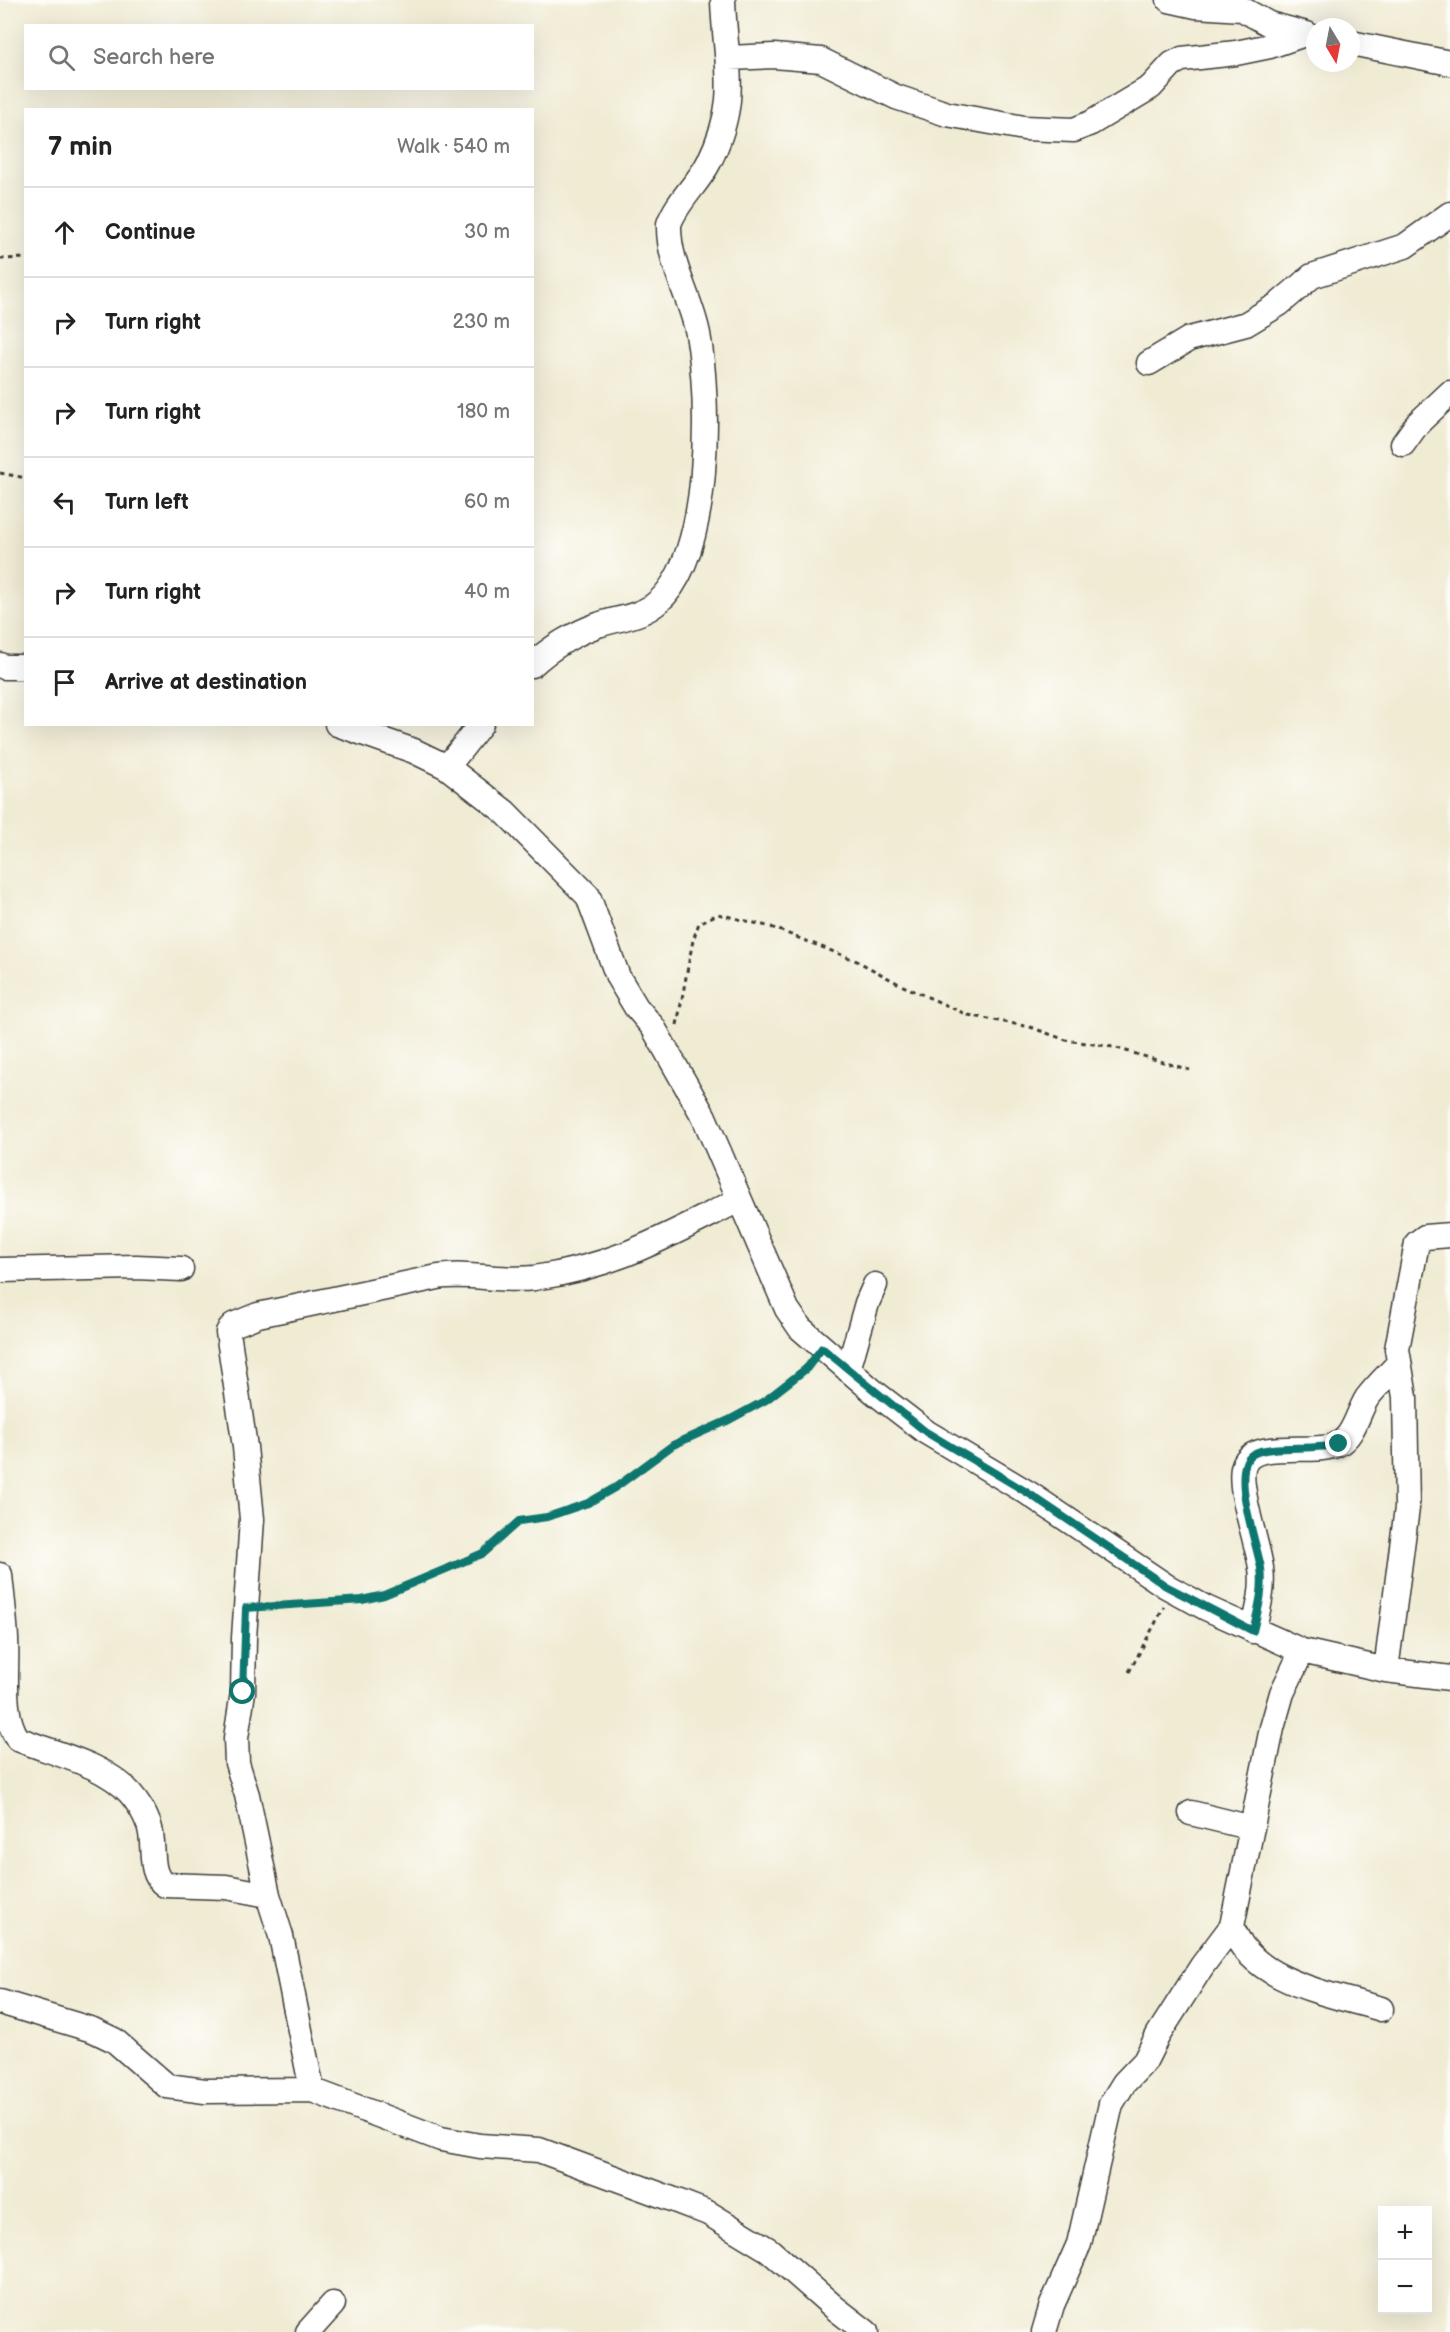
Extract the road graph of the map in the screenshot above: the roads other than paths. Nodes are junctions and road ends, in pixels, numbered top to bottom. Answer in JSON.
{"nodes":[{"id":1,"x":723,"y":0,"type":"edge"},
{"id":2,"x":1169,"y":0,"type":"edge"},
{"id":3,"x":1306,"y":34,"type":"edge"},
{"id":4,"x":1306,"y":36,"type":"edge"},
{"id":5,"x":1360,"y":45,"type":"edge"},
{"id":6,"x":729,"y":58,"type":"junction"},
{"id":7,"x":1450,"y":63,"type":"edge"},
{"id":8,"x":1450,"y":214,"type":"edge"},
{"id":9,"x":1149,"y":363,"type":"dead end"},
{"id":10,"x":1450,"y":393,"type":"edge"},
{"id":11,"x":1402,"y":444,"type":"dead end"},
{"id":12,"x":534,"y":664,"type":"edge"},
{"id":13,"x":343,"y":726,"type":"edge"},
{"id":14,"x":479,"y":726,"type":"edge"},
{"id":15,"x":447,"y":767,"type":"junction"},
{"id":16,"x":739,"y":1200,"type":"junction"},
{"id":17,"x":1450,"y":1234,"type":"edge"},
{"id":18,"x":181,"y":1269,"type":"dead end"},
{"id":19,"x":0,"y":1270,"type":"edge"},
{"id":20,"x":875,"y":1285,"type":"dead end"},
{"id":21,"x":1398,"y":1364,"type":"junction"},
{"id":22,"x":848,"y":1370,"type":"junction"},
{"id":23,"x":0,"y":1575,"type":"edge"},
{"id":24,"x":1253,"y":1631,"type":"junction"},
{"id":25,"x":1302,"y":1651,"type":"junction"},
{"id":26,"x":1386,"y":1670,"type":"junction"},
{"id":27,"x":1450,"y":1678,"type":"edge"},
{"id":28,"x":1191,"y":1813,"type":"dead end"},
{"id":29,"x":1252,"y":1828,"type":"junction"},
{"id":30,"x":268,"y":1895,"type":"junction"},
{"id":31,"x":1232,"y":1926,"type":"junction"},
{"id":32,"x":0,"y":2002,"type":"edge"},
{"id":33,"x":1381,"y":2009,"type":"dead end"},
{"id":34,"x":312,"y":2090,"type":"junction"},
{"id":35,"x":333,"y":2304,"type":"dead end"},
{"id":36,"x":308,"y":2332,"type":"edge"},
{"id":37,"x":866,"y":2332,"type":"edge"},
{"id":38,"x":1044,"y":2332,"type":"edge"}],
"edges":[{"from":1,"to":6,"type":"street"},
{"from":2,"to":3,"type":"street"},
{"from":4,"to":6,"type":"street"},
{"from":5,"to":7,"type":"street"},
{"from":6,"to":12,"type":"street"},
{"from":8,"to":9,"type":"street"},
{"from":10,"to":11,"type":"street"},
{"from":13,"to":15,"type":"street"},
{"from":14,"to":15,"type":"street"},
{"from":15,"to":16,"type":"street"},
{"from":16,"to":22,"type":"street"},
{"from":16,"to":30,"type":"street"},
{"from":17,"to":21,"type":"street"},
{"from":18,"to":19,"type":"street"},
{"from":20,"to":22,"type":"street"},
{"from":21,"to":24,"type":"street"},
{"from":21,"to":26,"type":"street"},
{"from":22,"to":24,"type":"street"},
{"from":23,"to":30,"type":"street"},
{"from":24,"to":25,"type":"street"},
{"from":25,"to":26,"type":"street"},
{"from":25,"to":29,"type":"street"},
{"from":26,"to":27,"type":"street"},
{"from":28,"to":29,"type":"street"},
{"from":29,"to":31,"type":"street"},
{"from":30,"to":34,"type":"street"},
{"from":31,"to":33,"type":"street"},
{"from":31,"to":38,"type":"street"},
{"from":32,"to":34,"type":"street"},
{"from":34,"to":37,"type":"street"},
{"from":35,"to":36,"type":"street"}]}
